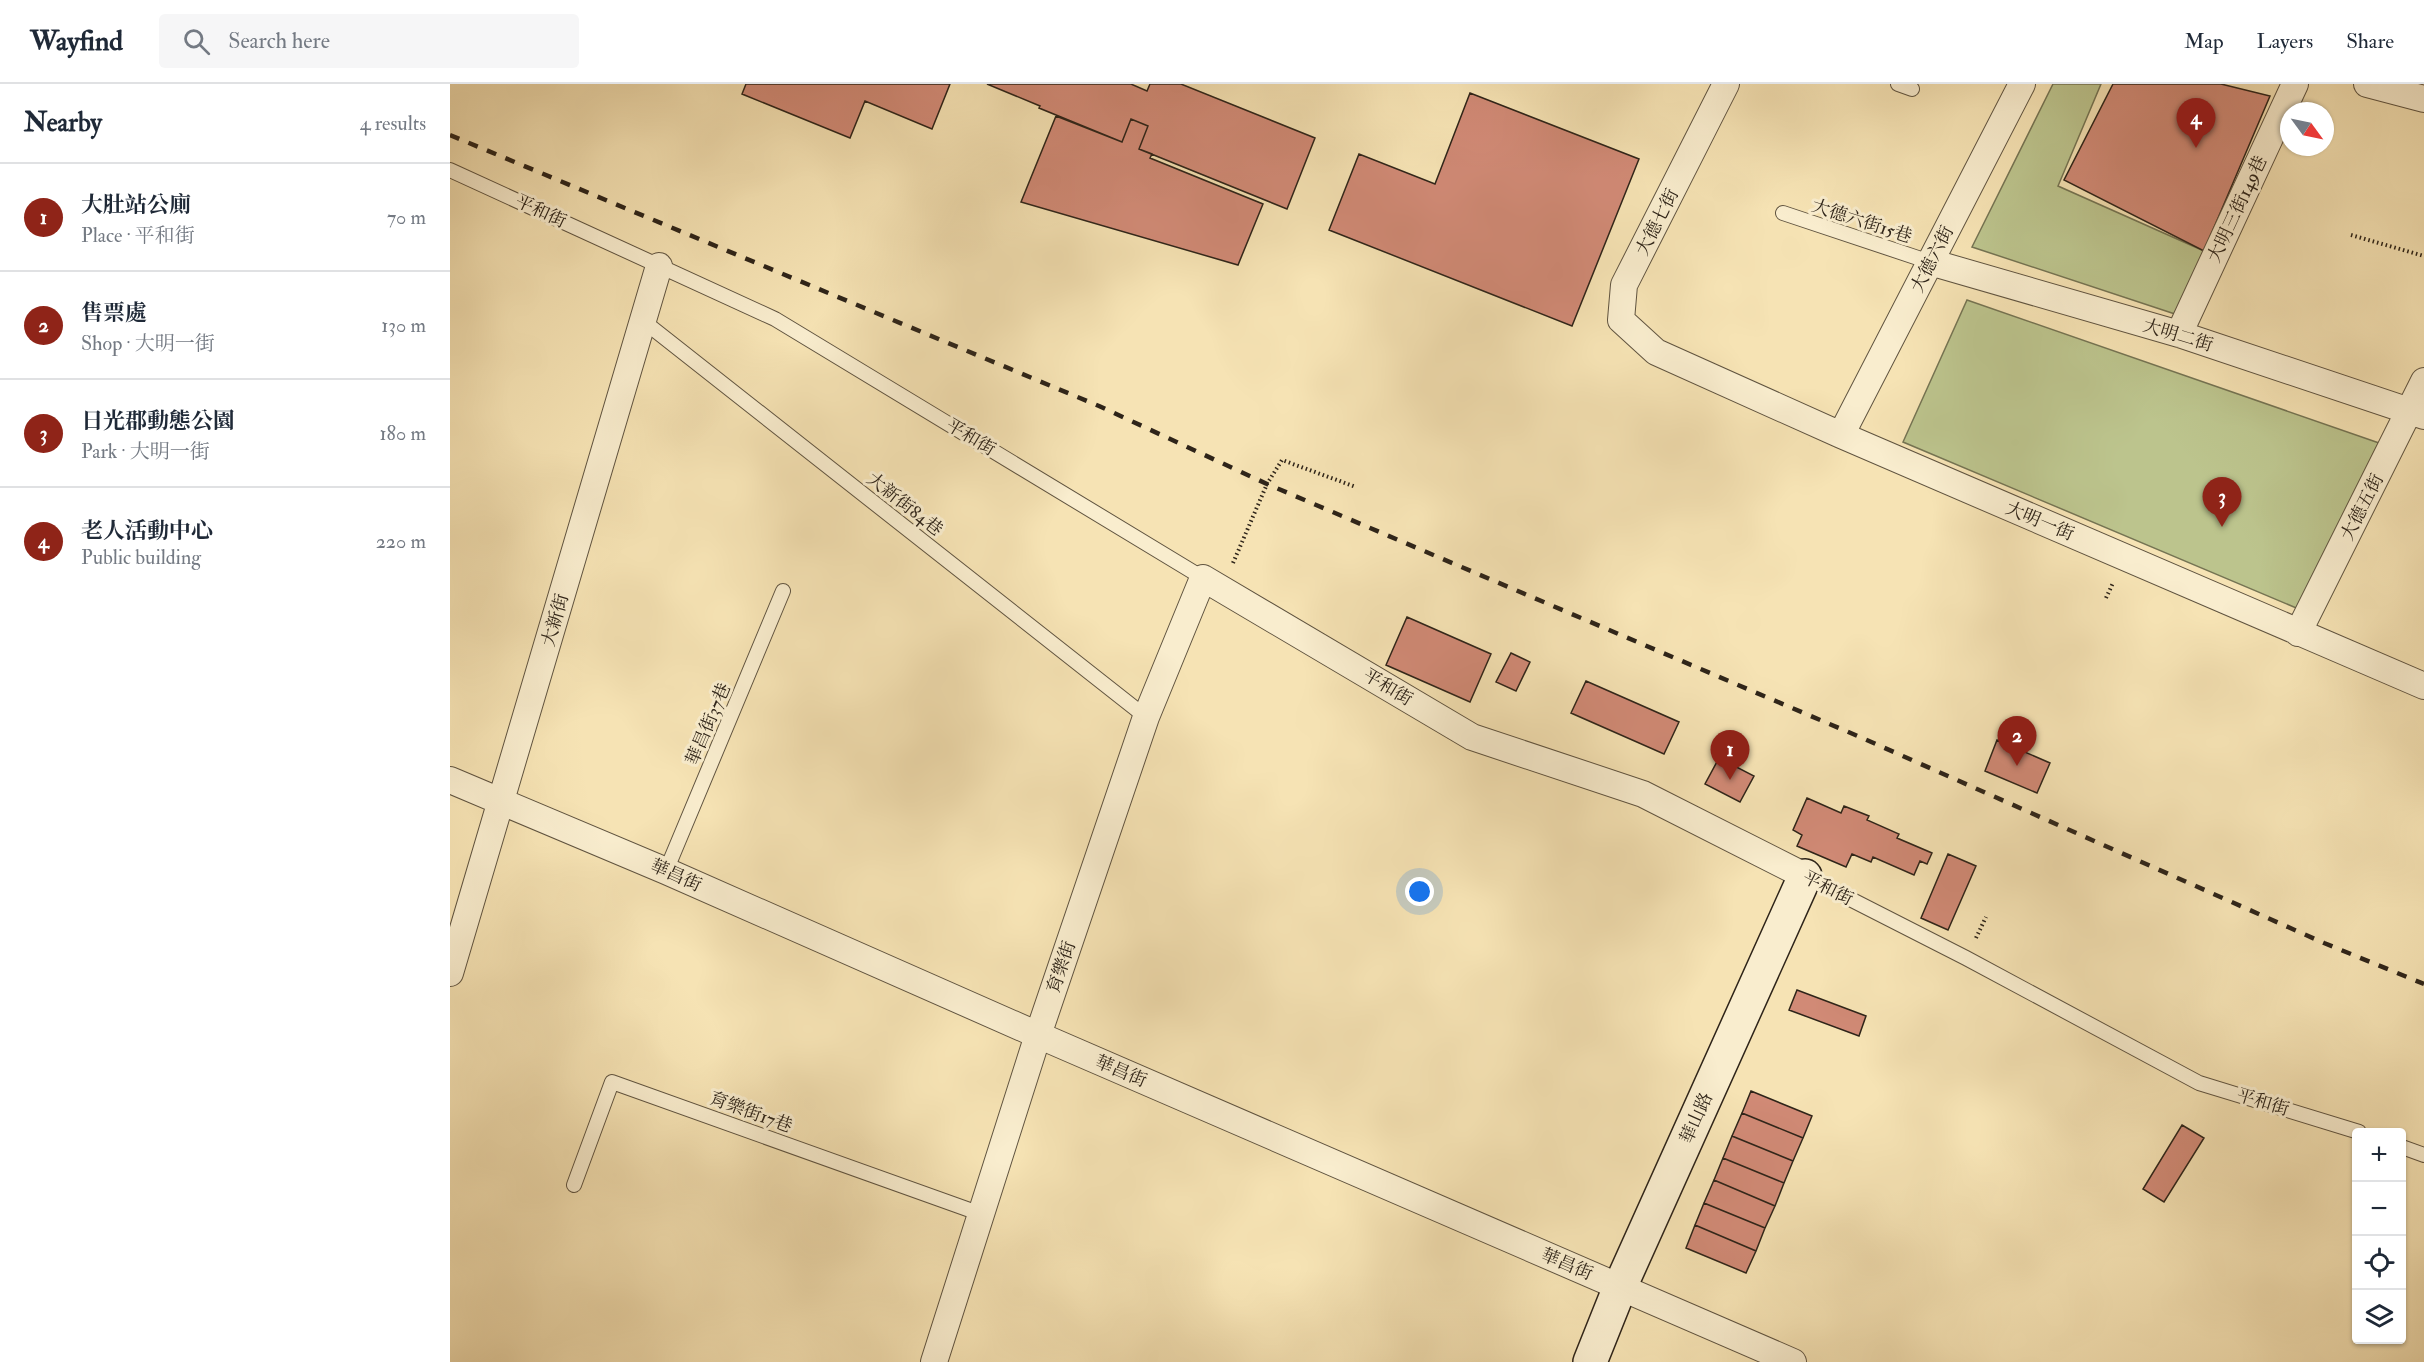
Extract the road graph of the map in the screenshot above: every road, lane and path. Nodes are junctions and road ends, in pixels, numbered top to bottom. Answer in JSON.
{"nodes":[{"id":1,"x":1726,"y":84,"type":"edge"},
{"id":2,"x":2022,"y":84,"type":"edge"},
{"id":3,"x":2295,"y":84,"type":"edge"},
{"id":4,"x":2367,"y":84,"type":"edge"},
{"id":5,"x":2424,"y":99,"type":"edge"},
{"id":6,"x":450,"y":170,"type":"edge"},
{"id":7,"x":1783,"y":213,"type":"dead end"},
{"id":8,"x":2351,"y":235,"type":"dead end"},
{"id":9,"x":2424,"y":256,"type":"edge"},
{"id":10,"x":1930,"y":262,"type":"junction"},
{"id":11,"x":659,"y":266,"type":"junction"},
{"id":12,"x":642,"y":320,"type":"junction"},
{"id":13,"x":2179,"y":334,"type":"junction"},
{"id":14,"x":1656,"y":352,"type":"joint"},
{"id":15,"x":2424,"y":381,"type":"edge"},
{"id":16,"x":2417,"y":414,"type":"edge"},
{"id":17,"x":1841,"y":435,"type":"junction"},
{"id":18,"x":1356,"y":487,"type":"dead end"},
{"id":19,"x":1212,"y":583,"type":"junction"},
{"id":20,"x":783,"y":591,"type":"dead end"},
{"id":21,"x":2298,"y":633,"type":"junction"},
{"id":22,"x":2424,"y":686,"type":"edge"},
{"id":23,"x":1146,"y":717,"type":"junction"},
{"id":24,"x":450,"y":780,"type":"edge"},
{"id":25,"x":502,"y":801,"type":"junction"},
{"id":26,"x":666,"y":871,"type":"junction"},
{"id":27,"x":1805,"y":876,"type":"junction"},
{"id":28,"x":450,"y":974,"type":"edge"},
{"id":29,"x":1038,"y":1035,"type":"junction"},
{"id":30,"x":2352,"y":1130,"type":"edge"},
{"id":31,"x":2406,"y":1148,"type":"edge"},
{"id":32,"x":2424,"y":1155,"type":"edge"},
{"id":33,"x":574,"y":1185,"type":"dead end"},
{"id":34,"x":981,"y":1214,"type":"junction"},
{"id":35,"x":1620,"y":1287,"type":"junction"},
{"id":36,"x":934,"y":1362,"type":"edge"},
{"id":37,"x":1590,"y":1362,"type":"edge"},
{"id":38,"x":1793,"y":1362,"type":"edge"}],
"edges":[{"from":1,"to":14,"type":"street","name":"大德七街"},
{"from":2,"to":10,"type":"street","name":"大德六街"},
{"from":3,"to":13,"type":"street","name":"大明三街149巷"},
{"from":4,"to":5,"type":"street"},
{"from":6,"to":11,"type":"lane","name":"平和街"},
{"from":7,"to":10,"type":"lane","name":"大德六街15巷"},
{"from":8,"to":9,"type":"path"},
{"from":10,"to":13,"type":"street","name":"大明二街"},
{"from":10,"to":17,"type":"street","name":"大德六街"},
{"from":11,"to":12,"type":"street","name":"大新街"},
{"from":11,"to":19,"type":"lane","name":"平和街"},
{"from":12,"to":23,"type":"lane","name":"大新街84巷"},
{"from":12,"to":25,"type":"street","name":"大新街"},
{"from":13,"to":16,"type":"street","name":"大明二街"},
{"from":14,"to":17,"type":"street","name":"大明一街"},
{"from":15,"to":16,"type":"street","name":"大德五街"},
{"from":16,"to":21,"type":"street","name":"大德五街"},
{"from":17,"to":21,"type":"street","name":"大明一街"},
{"from":18,"to":19,"type":"path"},
{"from":19,"to":23,"type":"street","name":"育樂街"},
{"from":19,"to":27,"type":"street","name":"平和街"},
{"from":20,"to":26,"type":"lane","name":"華昌街37巷"},
{"from":21,"to":22,"type":"street","name":"大明一街"},
{"from":23,"to":29,"type":"street","name":"育樂街"},
{"from":24,"to":25,"type":"street","name":"華昌街"},
{"from":25,"to":26,"type":"street","name":"華昌街"},
{"from":25,"to":28,"type":"street","name":"大新街"},
{"from":26,"to":29,"type":"street","name":"華昌街"},
{"from":27,"to":30,"type":"lane","name":"平和街"},
{"from":27,"to":35,"type":"street","name":"華山路"},
{"from":29,"to":34,"type":"street","name":"育樂街"},
{"from":29,"to":35,"type":"street","name":"華昌街"},
{"from":31,"to":32,"type":"lane"},
{"from":33,"to":34,"type":"lane","name":"育樂街17巷"},
{"from":34,"to":36,"type":"street","name":"育樂街"},
{"from":35,"to":37,"type":"street","name":"華山路"},
{"from":35,"to":38,"type":"street","name":"華昌街"}]}
